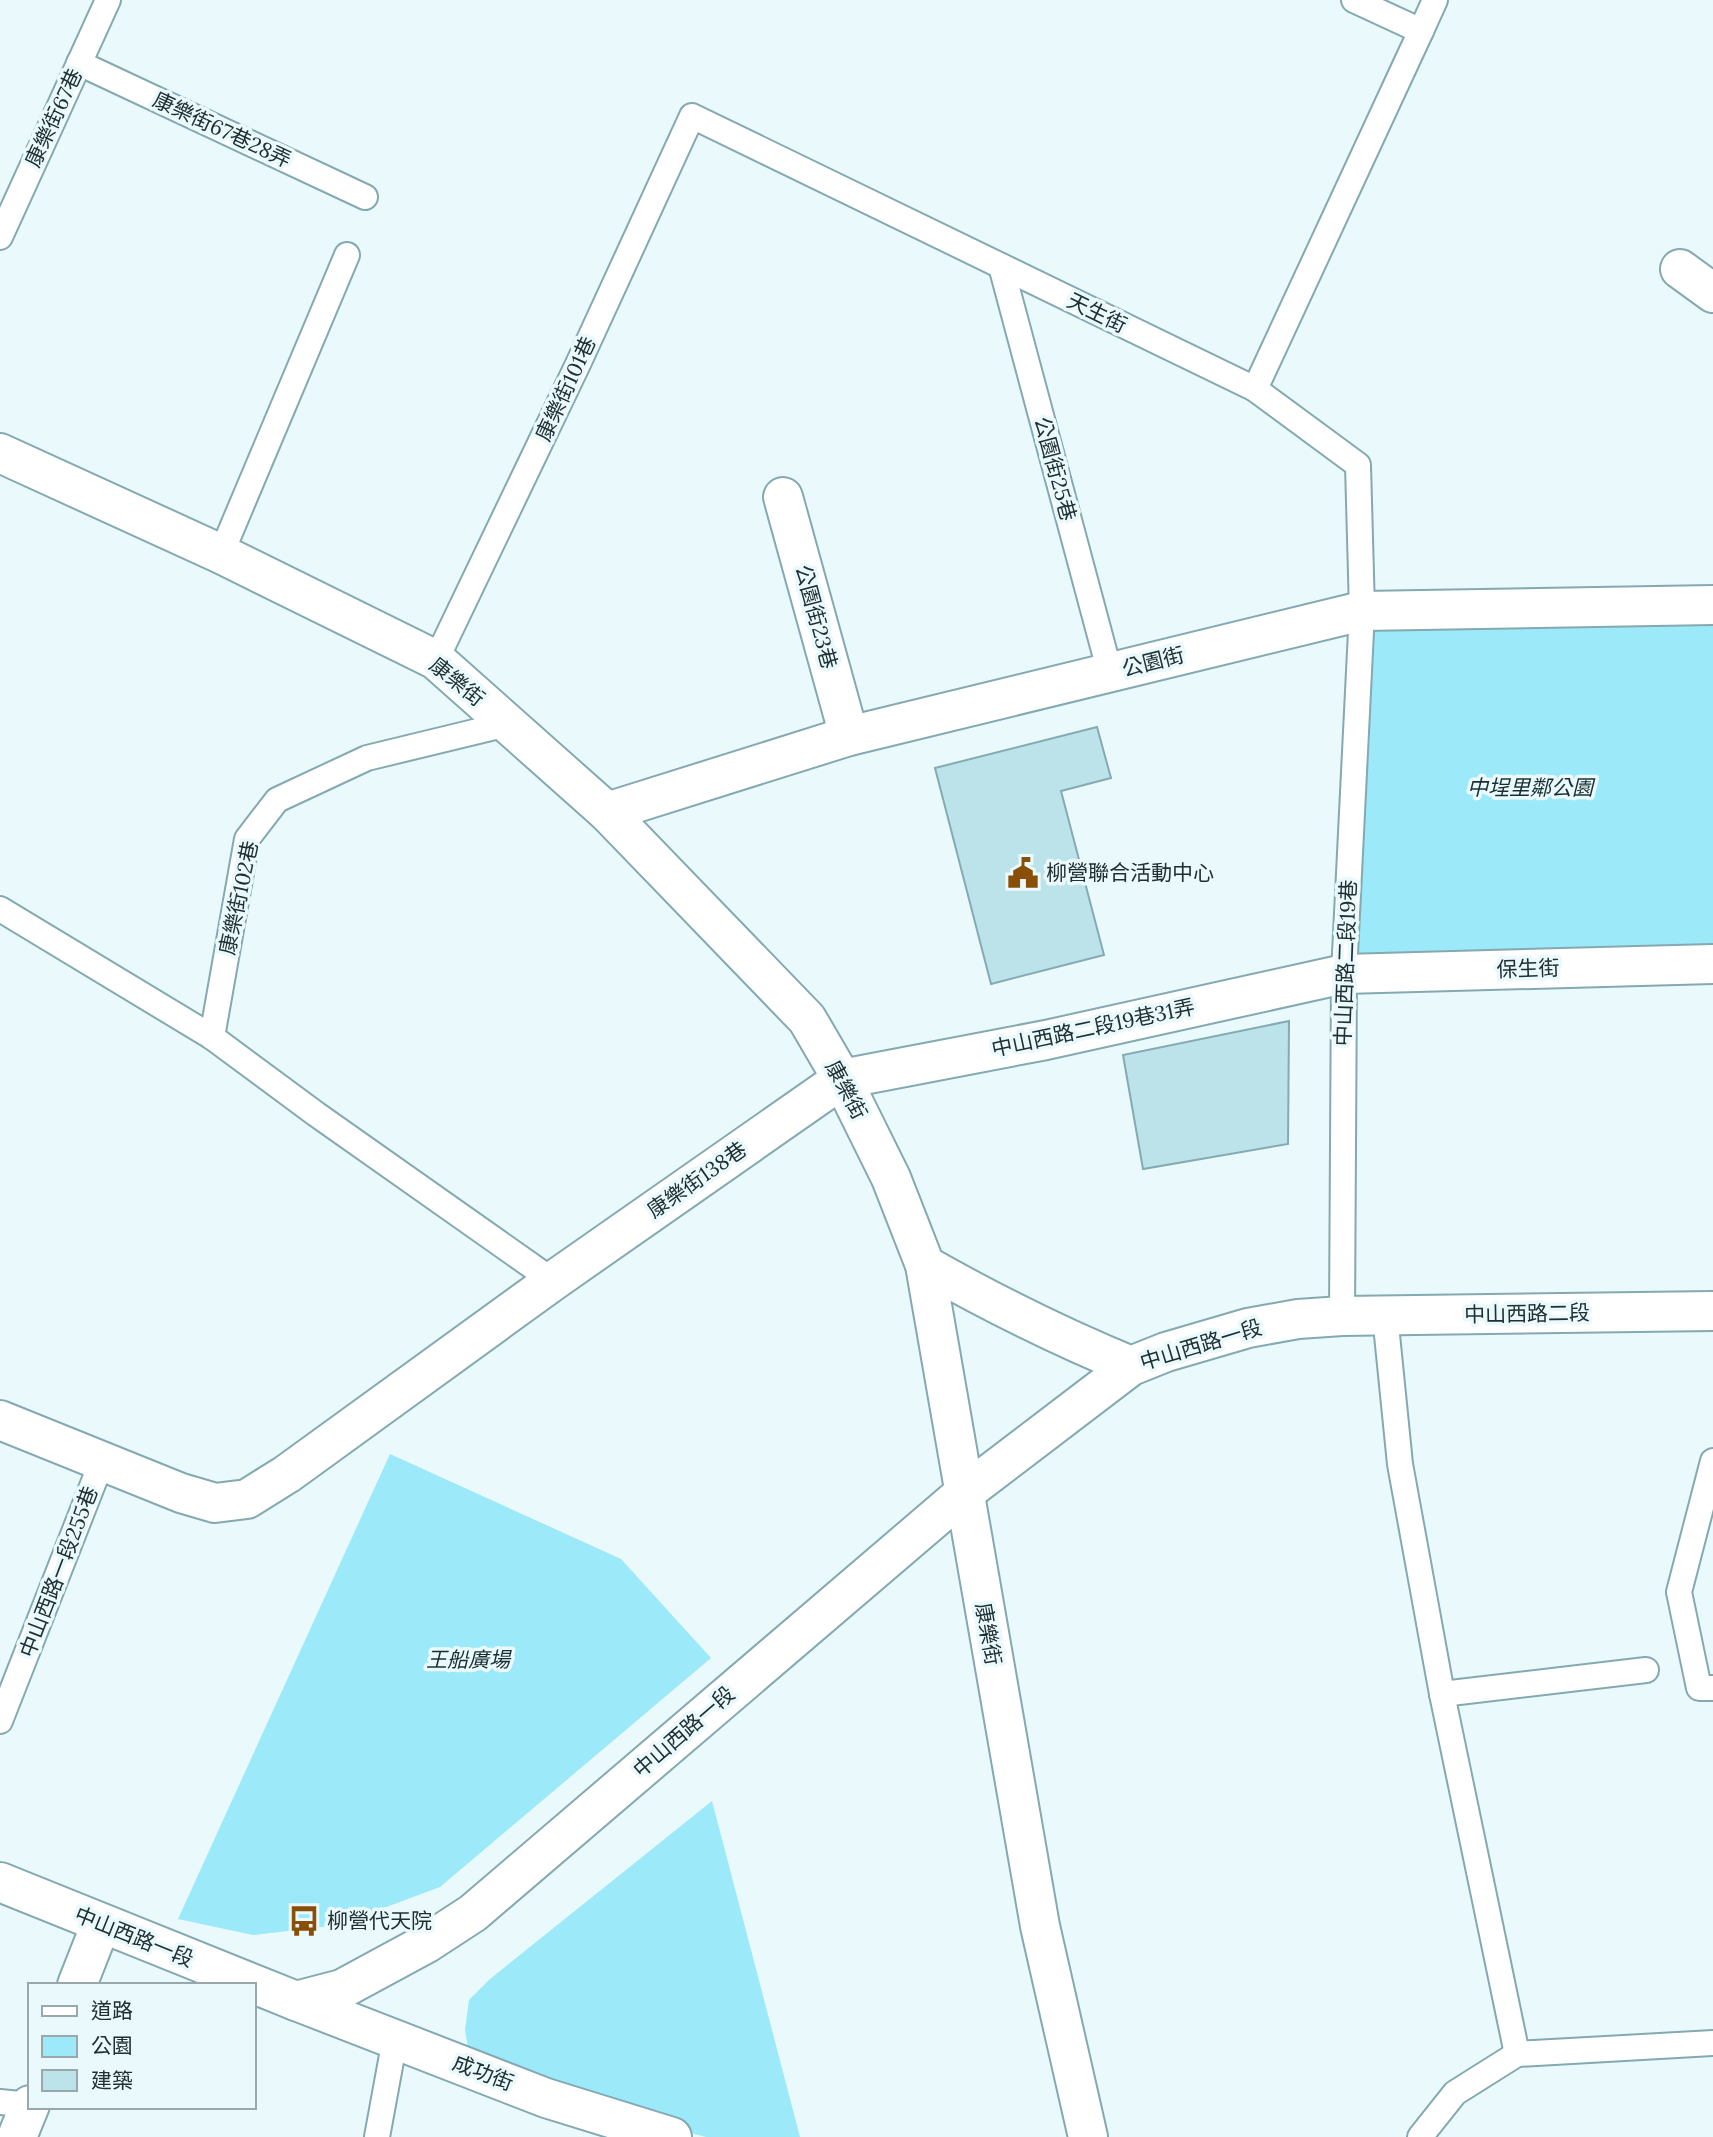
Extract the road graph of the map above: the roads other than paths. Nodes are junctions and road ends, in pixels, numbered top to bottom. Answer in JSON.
{"nodes":[{"id":1,"x":108,"y":0,"type":"edge"},
{"id":2,"x":1354,"y":0,"type":"edge"},
{"id":3,"x":1435,"y":0,"type":"edge"},
{"id":4,"x":1421,"y":31,"type":"junction"},
{"id":5,"x":79,"y":63,"type":"junction"},
{"id":6,"x":692,"y":116,"type":"joint"},
{"id":7,"x":365,"y":197,"type":"dead end"},
{"id":8,"x":0,"y":237,"type":"edge"},
{"id":9,"x":347,"y":255,"type":"dead end"},
{"id":10,"x":1001,"y":266,"type":"junction"},
{"id":11,"x":1680,"y":268,"type":"dead end"},
{"id":12,"x":1713,"y":293,"type":"edge"},
{"id":13,"x":1255,"y":389,"type":"junction"},
{"id":14,"x":0,"y":453,"type":"edge"},
{"id":15,"x":783,"y":497,"type":"dead end"},
{"id":16,"x":221,"y":554,"type":"junction"},
{"id":17,"x":1713,"y":606,"type":"edge"},
{"id":18,"x":1362,"y":611,"type":"junction"},
{"id":19,"x":436,"y":660,"type":"junction"},
{"id":20,"x":1110,"y":673,"type":"junction"},
{"id":21,"x":507,"y":724,"type":"junction"},
{"id":22,"x":849,"y":736,"type":"junction"},
{"id":23,"x":607,"y":812,"type":"junction"},
{"id":24,"x":0,"y":909,"type":"edge"},
{"id":25,"x":1713,"y":964,"type":"edge"},
{"id":26,"x":1344,"y":974,"type":"junction"},
{"id":27,"x":212,"y":1037,"type":"junction"},
{"id":28,"x":842,"y":1079,"type":"junction"},
{"id":29,"x":925,"y":1265,"type":"junction"},
{"id":30,"x":553,"y":1281,"type":"junction"},
{"id":31,"x":1713,"y":1311,"type":"edge"},
{"id":32,"x":1385,"y":1315,"type":"junction"},
{"id":33,"x":1342,"y":1316,"type":"junction"},
{"id":34,"x":1131,"y":1366,"type":"junction"},
{"id":35,"x":0,"y":1420,"type":"edge"},
{"id":36,"x":102,"y":1461,"type":"junction"},
{"id":37,"x":1713,"y":1461,"type":"edge"},
{"id":38,"x":963,"y":1494,"type":"junction"},
{"id":39,"x":1646,"y":1670,"type":"dead end"},
{"id":40,"x":1713,"y":1688,"type":"edge"},
{"id":41,"x":1442,"y":1694,"type":"junction"},
{"id":42,"x":0,"y":1721,"type":"edge"},
{"id":43,"x":0,"y":1882,"type":"edge"},
{"id":44,"x":101,"y":1924,"type":"junction"},
{"id":45,"x":78,"y":1983,"type":"edge"},
{"id":46,"x":250,"y":1983,"type":"edge"},
{"id":47,"x":256,"y":1985,"type":"edge"},
{"id":48,"x":296,"y":2001,"type":"junction"},
{"id":49,"x":396,"y":2039,"type":"junction"},
{"id":50,"x":1713,"y":2043,"type":"edge"},
{"id":51,"x":1517,"y":2054,"type":"junction"},
{"id":52,"x":0,"y":2102,"type":"edge"},
{"id":53,"x":28,"y":2105,"type":"edge"},
{"id":54,"x":28,"y":2109,"type":"edge"},
{"id":55,"x":17,"y":2137,"type":"edge"},
{"id":56,"x":377,"y":2137,"type":"edge"},
{"id":57,"x":673,"y":2137,"type":"edge"},
{"id":58,"x":1088,"y":2137,"type":"edge"},
{"id":59,"x":1420,"y":2137,"type":"edge"}],
"edges":[{"from":1,"to":5,"type":"lane","name":"康樂街67巷"},
{"from":2,"to":4,"type":"lane"},
{"from":3,"to":4,"type":"lane"},
{"from":4,"to":13,"type":"lane"},
{"from":5,"to":7,"type":"lane","name":"康樂街67巷28弄"},
{"from":5,"to":8,"type":"lane","name":"康樂街67巷"},
{"from":6,"to":10,"type":"lane","name":"天生街"},
{"from":6,"to":19,"type":"lane","name":"康樂街101巷"},
{"from":9,"to":16,"type":"lane"},
{"from":10,"to":13,"type":"lane","name":"天生街"},
{"from":10,"to":20,"type":"lane","name":"公園街25巷"},
{"from":11,"to":12,"type":"street"},
{"from":13,"to":18,"type":"lane","name":"天生街"},
{"from":14,"to":16,"type":"street","name":"康樂街"},
{"from":15,"to":22,"type":"street","name":"公園街23巷"},
{"from":16,"to":19,"type":"street","name":"康樂街"},
{"from":17,"to":18,"type":"street","name":"公園街"},
{"from":18,"to":20,"type":"street","name":"公園街"},
{"from":18,"to":26,"type":"lane","name":"中山西路二段19巷"},
{"from":19,"to":21,"type":"street","name":"康樂街"},
{"from":20,"to":22,"type":"street","name":"公園街"},
{"from":21,"to":23,"type":"street","name":"康樂街"},
{"from":21,"to":27,"type":"lane","name":"康樂街102巷"},
{"from":22,"to":23,"type":"street","name":"公園街"},
{"from":23,"to":28,"type":"street","name":"康樂街"},
{"from":24,"to":27,"type":"lane"},
{"from":25,"to":26,"type":"street","name":"保生街"},
{"from":26,"to":28,"type":"street","name":"中山西路二段19巷31弄"},
{"from":26,"to":33,"type":"lane","name":"中山西路二段19巷"},
{"from":27,"to":30,"type":"lane"},
{"from":28,"to":29,"type":"street","name":"康樂街"},
{"from":28,"to":30,"type":"street","name":"康樂街138巷"},
{"from":29,"to":34,"type":"street"},
{"from":29,"to":38,"type":"street","name":"康樂街"},
{"from":30,"to":36,"type":"street","name":"康樂街138巷"},
{"from":31,"to":32,"type":"street","name":"中山西路二段"},
{"from":32,"to":33,"type":"street","name":"中山西路二段"},
{"from":32,"to":41,"type":"lane"},
{"from":33,"to":34,"type":"street","name":"中山西路一段"},
{"from":34,"to":38,"type":"street","name":"中山西路一段"},
{"from":35,"to":36,"type":"street","name":"康樂街138巷"},
{"from":36,"to":42,"type":"lane","name":"中山西路一段255巷"},
{"from":37,"to":40,"type":"lane"},
{"from":38,"to":48,"type":"street","name":"中山西路一段"},
{"from":38,"to":58,"type":"street","name":"康樂街"},
{"from":39,"to":41,"type":"lane"},
{"from":41,"to":51,"type":"lane"},
{"from":43,"to":44,"type":"street","name":"中山西路一段"},
{"from":44,"to":45,"type":"street"},
{"from":44,"to":46,"type":"street","name":"中山西路一段"},
{"from":47,"to":48,"type":"street","name":"中山西路一段"},
{"from":48,"to":49,"type":"street","name":"成功街"},
{"from":49,"to":56,"type":"lane"},
{"from":49,"to":57,"type":"street","name":"成功街"},
{"from":50,"to":51,"type":"lane"},
{"from":51,"to":59,"type":"lane"},
{"from":52,"to":53,"type":"lane"},
{"from":54,"to":55,"type":"street"}]}
